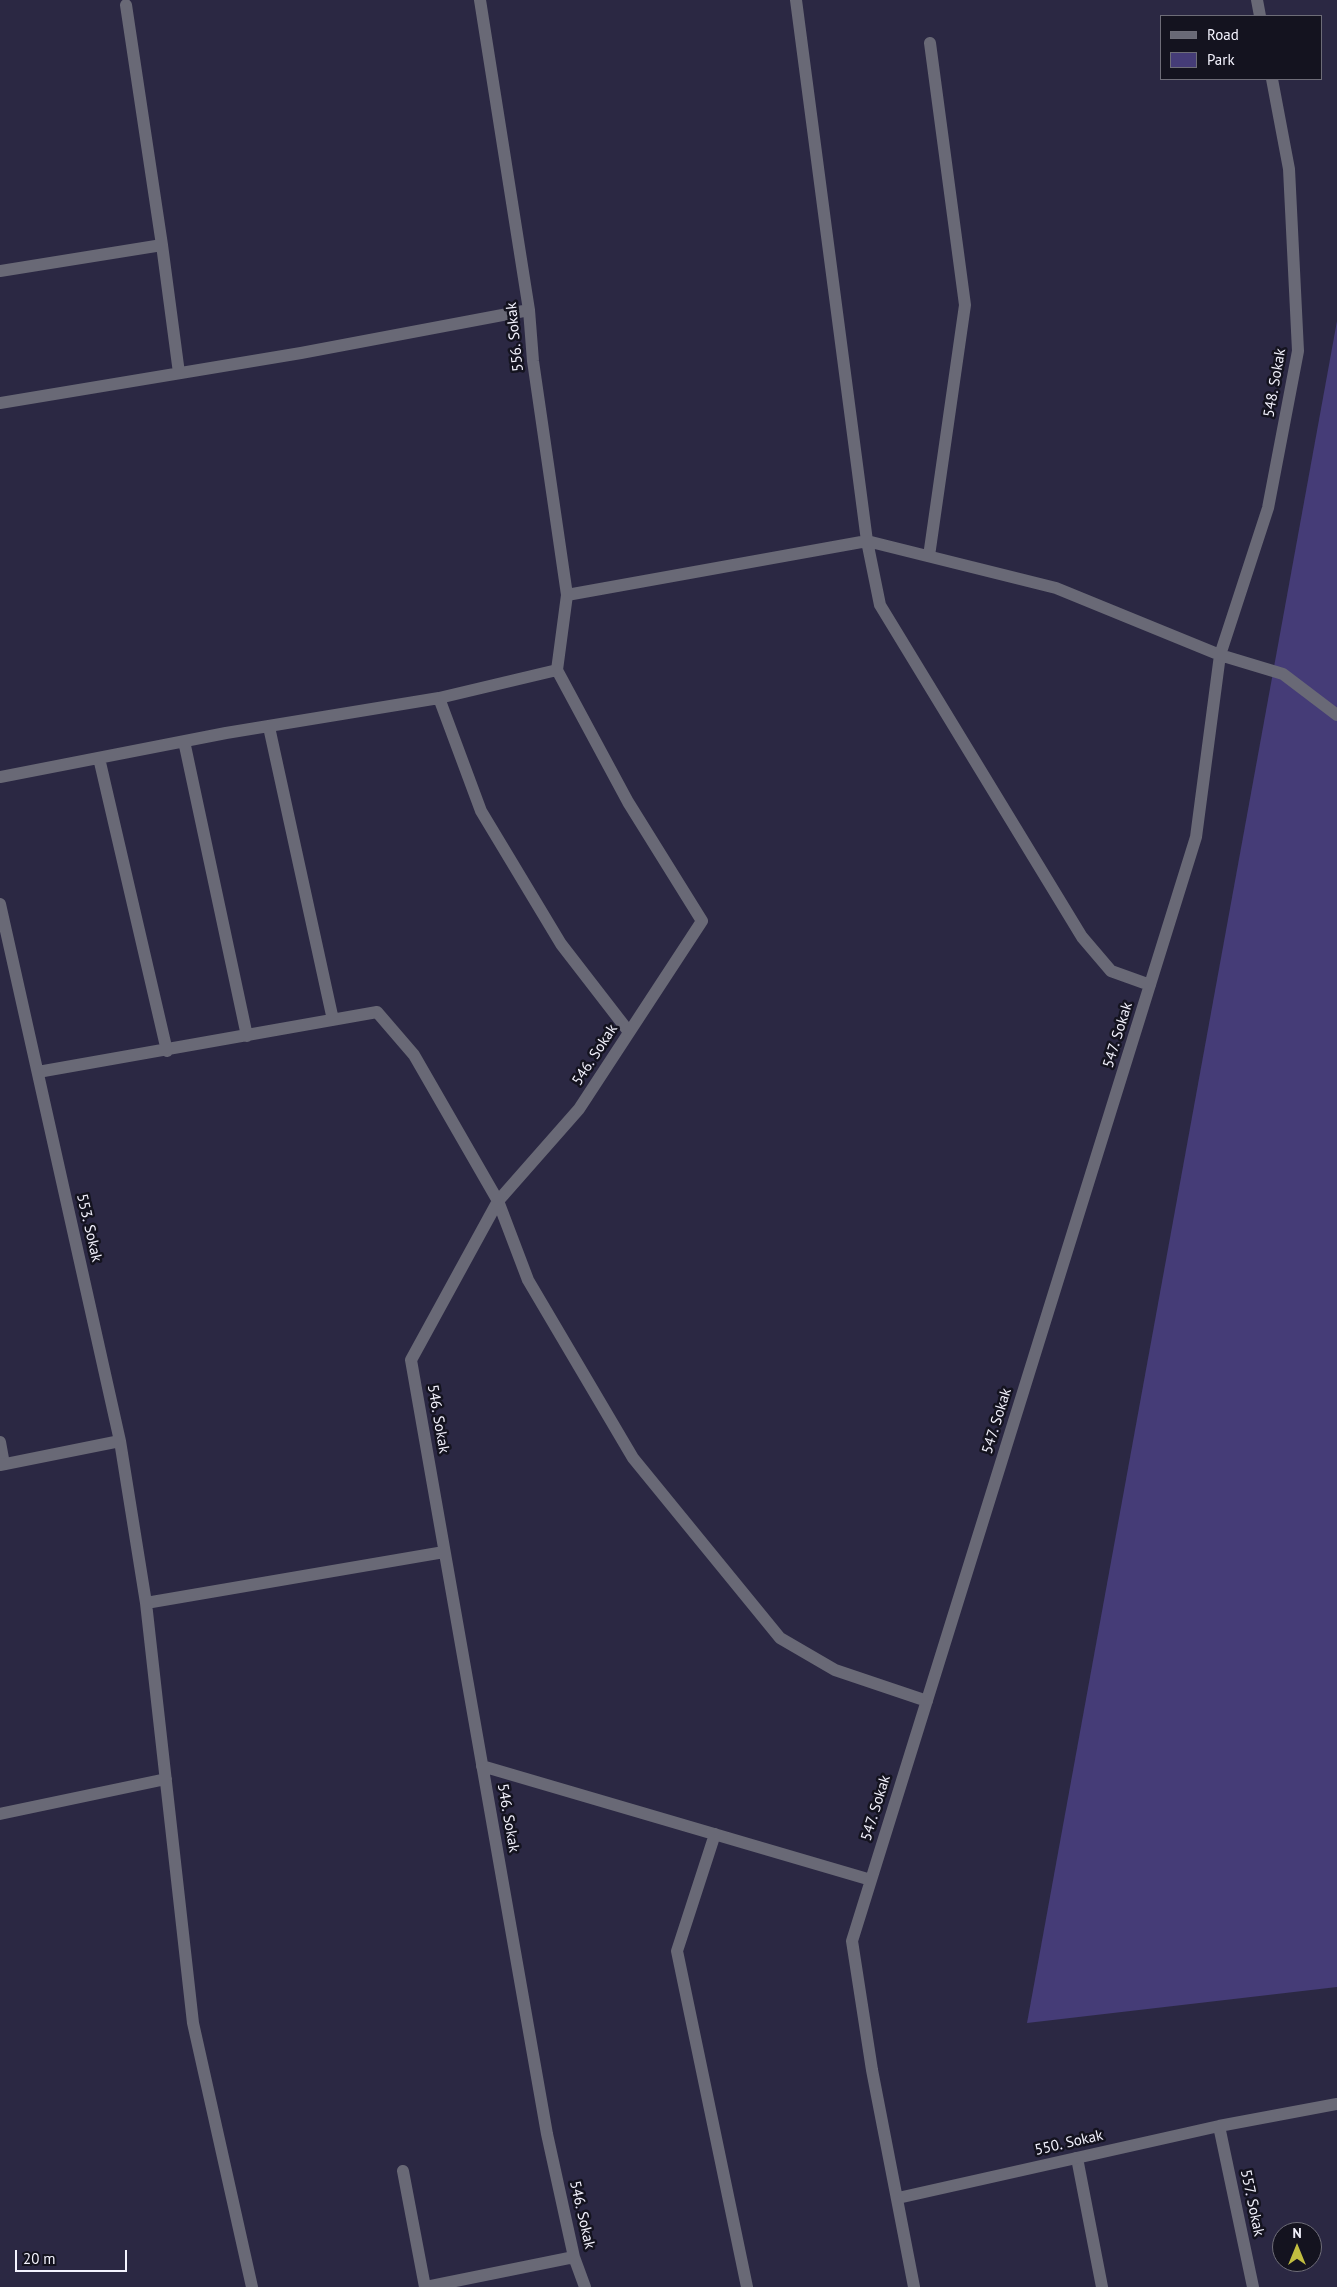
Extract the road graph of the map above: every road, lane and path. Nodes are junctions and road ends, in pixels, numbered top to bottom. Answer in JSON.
{"nodes":[{"id":1,"x":480,"y":0,"type":"edge"},
{"id":2,"x":796,"y":0,"type":"edge"},
{"id":3,"x":1257,"y":0,"type":"edge"},
{"id":4,"x":126,"y":5,"type":"dead end"},
{"id":5,"x":1260,"y":15,"type":"edge"},
{"id":6,"x":930,"y":43,"type":"dead end"},
{"id":7,"x":1272,"y":80,"type":"edge"},
{"id":8,"x":162,"y":245,"type":"junction"},
{"id":9,"x":0,"y":271,"type":"edge"},
{"id":10,"x":529,"y":310,"type":"junction"},
{"id":11,"x":179,"y":373,"type":"junction"},
{"id":12,"x":0,"y":403,"type":"edge"},
{"id":13,"x":867,"y":541,"type":"junction"},
{"id":14,"x":929,"y":556,"type":"junction"},
{"id":15,"x":567,"y":595,"type":"junction"},
{"id":16,"x":1220,"y":656,"type":"junction"},
{"id":17,"x":557,"y":670,"type":"junction"},
{"id":18,"x":439,"y":698,"type":"junction"},
{"id":19,"x":1337,"y":714,"type":"edge"},
{"id":20,"x":270,"y":726,"type":"junction"},
{"id":21,"x":184,"y":742,"type":"junction"},
{"id":22,"x":99,"y":758,"type":"junction"},
{"id":23,"x":0,"y":777,"type":"edge"},
{"id":24,"x":0,"y":904,"type":"edge"},
{"id":25,"x":1150,"y":985,"type":"junction"},
{"id":26,"x":333,"y":1020,"type":"junction"},
{"id":27,"x":629,"y":1032,"type":"junction"},
{"id":28,"x":247,"y":1036,"type":"junction"},
{"id":29,"x":167,"y":1051,"type":"junction"},
{"id":30,"x":38,"y":1072,"type":"junction"},
{"id":31,"x":498,"y":1202,"type":"junction"},
{"id":32,"x":120,"y":1441,"type":"junction"},
{"id":33,"x":0,"y":1442,"type":"edge"},
{"id":34,"x":2,"y":1464,"type":"edge"},
{"id":35,"x":444,"y":1552,"type":"junction"},
{"id":36,"x":146,"y":1603,"type":"junction"},
{"id":37,"x":927,"y":1701,"type":"junction"},
{"id":38,"x":482,"y":1766,"type":"junction"},
{"id":39,"x":166,"y":1779,"type":"junction"},
{"id":40,"x":0,"y":1814,"type":"edge"},
{"id":41,"x":715,"y":1834,"type":"junction"},
{"id":42,"x":871,"y":1880,"type":"junction"},
{"id":43,"x":1337,"y":2104,"type":"edge"},
{"id":44,"x":1219,"y":2126,"type":"junction"},
{"id":45,"x":1078,"y":2158,"type":"junction"},
{"id":46,"x":404,"y":2171,"type":"dead end"},
{"id":47,"x":898,"y":2198,"type":"junction"},
{"id":48,"x":574,"y":2257,"type":"junction"},
{"id":49,"x":252,"y":2287,"type":"edge"},
{"id":50,"x":425,"y":2287,"type":"edge"},
{"id":51,"x":586,"y":2287,"type":"edge"},
{"id":52,"x":747,"y":2287,"type":"edge"},
{"id":53,"x":914,"y":2287,"type":"edge"},
{"id":54,"x":1102,"y":2287,"type":"edge"},
{"id":55,"x":1253,"y":2287,"type":"edge"}],
"edges":[{"from":1,"to":10,"type":"street","name":"556. Sokak"},
{"from":2,"to":13,"type":"street"},
{"from":3,"to":5,"type":"street"},
{"from":4,"to":8,"type":"street"},
{"from":6,"to":14,"type":"street"},
{"from":7,"to":16,"type":"street","name":"548. Sokak"},
{"from":8,"to":9,"type":"street"},
{"from":8,"to":11,"type":"street"},
{"from":10,"to":11,"type":"street"},
{"from":10,"to":15,"type":"street","name":"556. Sokak"},
{"from":11,"to":12,"type":"street"},
{"from":13,"to":14,"type":"street"},
{"from":13,"to":15,"type":"street"},
{"from":13,"to":25,"type":"street"},
{"from":14,"to":16,"type":"street"},
{"from":15,"to":17,"type":"street","name":"556. Sokak"},
{"from":16,"to":19,"type":"street"},
{"from":16,"to":25,"type":"street","name":"547. Sokak"},
{"from":17,"to":18,"type":"street"},
{"from":17,"to":27,"type":"street","name":"546. Sokak"},
{"from":18,"to":20,"type":"street"},
{"from":18,"to":27,"type":"street"},
{"from":20,"to":21,"type":"street"},
{"from":20,"to":26,"type":"street"},
{"from":21,"to":22,"type":"street"},
{"from":21,"to":28,"type":"street"},
{"from":22,"to":23,"type":"street"},
{"from":22,"to":29,"type":"street"},
{"from":24,"to":30,"type":"street","name":"553. Sokak"},
{"from":25,"to":37,"type":"street","name":"547. Sokak"},
{"from":26,"to":28,"type":"street"},
{"from":26,"to":31,"type":"street"},
{"from":27,"to":31,"type":"street","name":"546. Sokak"},
{"from":28,"to":29,"type":"street"},
{"from":29,"to":30,"type":"street"},
{"from":30,"to":32,"type":"street","name":"553. Sokak"},
{"from":31,"to":35,"type":"street","name":"546. Sokak"},
{"from":31,"to":37,"type":"street"},
{"from":32,"to":34,"type":"street"},
{"from":32,"to":36,"type":"street","name":"553. Sokak"},
{"from":33,"to":34,"type":"street"},
{"from":35,"to":36,"type":"street"},
{"from":35,"to":38,"type":"street","name":"546. Sokak"},
{"from":36,"to":39,"type":"street","name":"553. Sokak"},
{"from":37,"to":42,"type":"street","name":"547. Sokak"},
{"from":38,"to":41,"type":"street"},
{"from":38,"to":48,"type":"street","name":"546. Sokak"},
{"from":39,"to":40,"type":"street"},
{"from":39,"to":49,"type":"street","name":"553. Sokak"},
{"from":41,"to":42,"type":"street"},
{"from":41,"to":52,"type":"street"},
{"from":42,"to":47,"type":"street","name":"547. Sokak"},
{"from":43,"to":44,"type":"street","name":"550. Sokak"},
{"from":44,"to":45,"type":"street","name":"550. Sokak"},
{"from":44,"to":55,"type":"street","name":"557. Sokak"},
{"from":45,"to":47,"type":"street","name":"550. Sokak"},
{"from":45,"to":54,"type":"street"},
{"from":46,"to":50,"type":"street"},
{"from":47,"to":53,"type":"street"},
{"from":48,"to":50,"type":"street"},
{"from":48,"to":51,"type":"street","name":"546. Sokak"}]}
